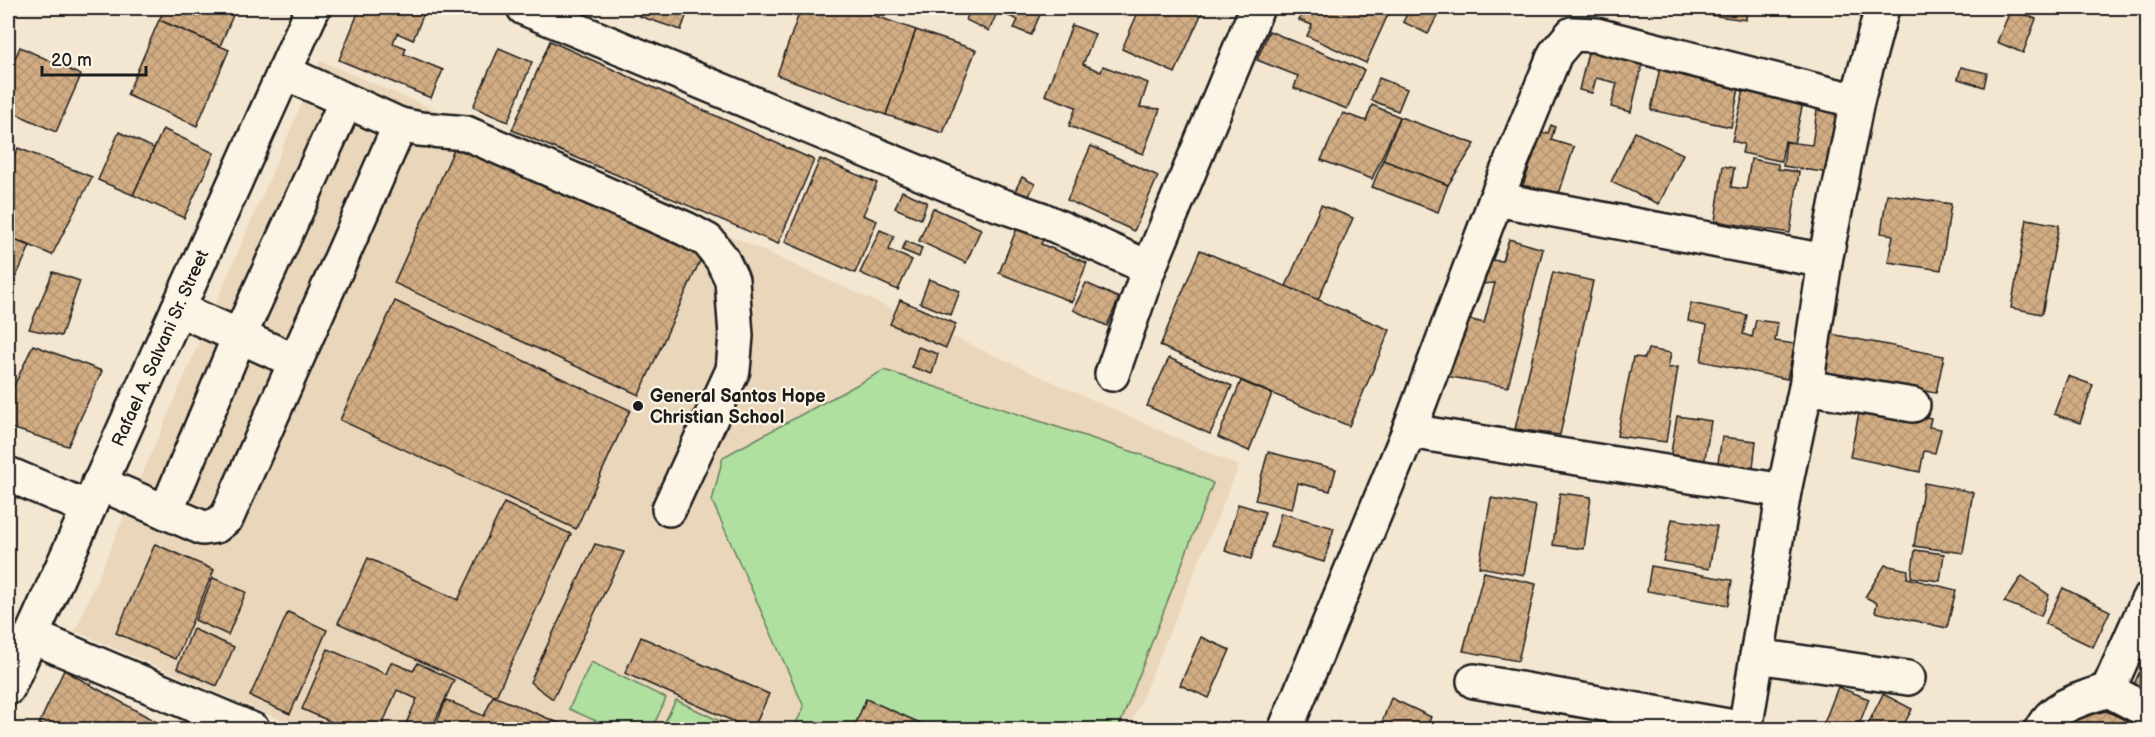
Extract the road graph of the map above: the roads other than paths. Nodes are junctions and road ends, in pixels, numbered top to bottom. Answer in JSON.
{"nodes":[{"id":1,"x":313,"y":8,"type":"edge"},
{"id":2,"x":524,"y":8,"type":"edge"},
{"id":3,"x":1253,"y":8,"type":"edge"},
{"id":4,"x":1882,"y":8,"type":"edge"},
{"id":5,"x":284,"y":72,"type":"junction"},
{"id":6,"x":345,"y":101,"type":"junction"},
{"id":7,"x":1857,"y":101,"type":"junction"},
{"id":8,"x":400,"y":125,"type":"junction"},
{"id":9,"x":1496,"y":199,"type":"junction"},
{"id":10,"x":1825,"y":261,"type":"junction"},
{"id":11,"x":1149,"y":268,"type":"junction"},
{"id":12,"x":178,"y":309,"type":"junction"},
{"id":13,"x":239,"y":337,"type":"junction"},
{"id":14,"x":295,"y":361,"type":"junction"},
{"id":15,"x":1112,"y":374,"type":"dead end"},
{"id":16,"x":1806,"y":387,"type":"junction"},
{"id":17,"x":1913,"y":405,"type":"dead end"},
{"id":18,"x":1408,"y":431,"type":"junction"},
{"id":19,"x":8,"y":474,"type":"edge"},
{"id":20,"x":1784,"y":491,"type":"junction"},
{"id":21,"x":94,"y":495,"type":"junction"},
{"id":22,"x":669,"y":509,"type":"dead end"},
{"id":23,"x":166,"y":512,"type":"junction"},
{"id":24,"x":2148,"y":600,"type":"edge"},
{"id":25,"x":31,"y":636,"type":"junction"},
{"id":26,"x":1757,"y":656,"type":"junction"},
{"id":27,"x":1908,"y":678,"type":"dead end"},
{"id":28,"x":1474,"y":681,"type":"dead end"},
{"id":29,"x":8,"y":688,"type":"edge"},
{"id":30,"x":2108,"y":690,"type":"junction"},
{"id":31,"x":2148,"y":711,"type":"edge"},
{"id":32,"x":253,"y":729,"type":"edge"},
{"id":33,"x":1285,"y":729,"type":"edge"},
{"id":34,"x":1745,"y":729,"type":"edge"},
{"id":35,"x":2041,"y":729,"type":"edge"}],
"edges":[{"from":1,"to":5,"type":"street","name":"Rafael A. Salvani Sr. Street"},
{"from":2,"to":11,"type":"street"},
{"from":3,"to":11,"type":"street"},
{"from":4,"to":7,"type":"street"},
{"from":5,"to":6,"type":"street"},
{"from":5,"to":12,"type":"street","name":"Rafael A. Salvani Sr. Street"},
{"from":6,"to":8,"type":"street"},
{"from":6,"to":13,"type":"street"},
{"from":7,"to":9,"type":"street"},
{"from":7,"to":10,"type":"street"},
{"from":8,"to":14,"type":"street"},
{"from":8,"to":22,"type":"street"},
{"from":9,"to":10,"type":"street"},
{"from":9,"to":18,"type":"street"},
{"from":10,"to":16,"type":"street"},
{"from":11,"to":15,"type":"street"},
{"from":12,"to":13,"type":"street"},
{"from":12,"to":21,"type":"street","name":"Rafael A. Salvani Sr. Street"},
{"from":13,"to":14,"type":"street"},
{"from":13,"to":23,"type":"street"},
{"from":14,"to":23,"type":"street"},
{"from":16,"to":17,"type":"street"},
{"from":16,"to":20,"type":"street"},
{"from":18,"to":20,"type":"street"},
{"from":18,"to":33,"type":"street"},
{"from":19,"to":21,"type":"street"},
{"from":20,"to":26,"type":"street"},
{"from":21,"to":23,"type":"street"},
{"from":21,"to":25,"type":"street","name":"Rafael A. Salvani Sr. Street"},
{"from":24,"to":30,"type":"street"},
{"from":25,"to":29,"type":"street","name":"Rafael A. Salvani Sr. Street"},
{"from":25,"to":32,"type":"street"},
{"from":26,"to":27,"type":"street"},
{"from":26,"to":34,"type":"street"},
{"from":28,"to":34,"type":"street"},
{"from":30,"to":31,"type":"street"},
{"from":30,"to":35,"type":"street"}]}
